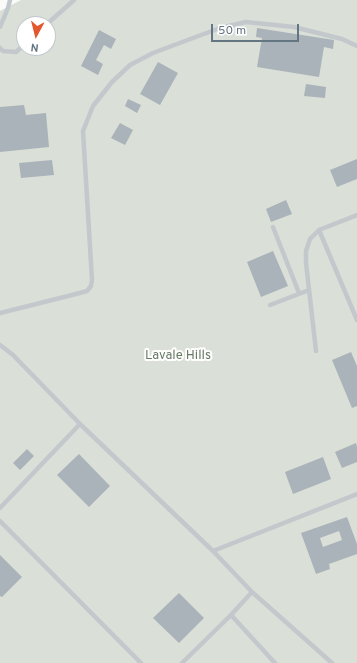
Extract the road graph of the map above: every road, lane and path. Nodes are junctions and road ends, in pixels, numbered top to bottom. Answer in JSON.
{"nodes":[{"id":1,"x":10,"y":0,"type":"edge"},
{"id":2,"x":74,"y":0,"type":"edge"},
{"id":3,"x":56,"y":16,"type":"edge"},
{"id":4,"x":0,"y":27,"type":"edge"},
{"id":5,"x":357,"y":46,"type":"edge"},
{"id":6,"x":0,"y":48,"type":"edge"},
{"id":7,"x":16,"y":52,"type":"edge"},
{"id":8,"x":357,"y":215,"type":"edge"},
{"id":9,"x":273,"y":227,"type":"dead end"},
{"id":10,"x":319,"y":230,"type":"junction"},
{"id":11,"x":309,"y":290,"type":"junction"},
{"id":12,"x":299,"y":293,"type":"junction"},
{"id":13,"x":270,"y":305,"type":"dead end"},
{"id":14,"x":0,"y":313,"type":"edge"},
{"id":15,"x":357,"y":320,"type":"edge"},
{"id":16,"x":0,"y":345,"type":"edge"},
{"id":17,"x":316,"y":351,"type":"dead end"},
{"id":18,"x":80,"y":424,"type":"junction"},
{"id":19,"x":357,"y":494,"type":"edge"},
{"id":20,"x":0,"y":508,"type":"edge"},
{"id":21,"x":0,"y":521,"type":"edge"},
{"id":22,"x":213,"y":550,"type":"junction"},
{"id":23,"x":252,"y":592,"type":"junction"},
{"id":24,"x":230,"y":615,"type":"junction"},
{"id":25,"x":141,"y":663,"type":"edge"},
{"id":26,"x":182,"y":663,"type":"edge"},
{"id":27,"x":275,"y":663,"type":"edge"},
{"id":28,"x":332,"y":663,"type":"edge"}],
"edges":[{"from":1,"to":4,"type":"lane"},
{"from":2,"to":3,"type":"lane"},
{"from":5,"to":14,"type":"lane"},
{"from":6,"to":7,"type":"lane"},
{"from":8,"to":10,"type":"lane"},
{"from":9,"to":12,"type":"lane"},
{"from":10,"to":11,"type":"lane"},
{"from":10,"to":15,"type":"lane"},
{"from":11,"to":12,"type":"lane"},
{"from":11,"to":17,"type":"lane"},
{"from":12,"to":13,"type":"lane"},
{"from":16,"to":18,"type":"lane"},
{"from":18,"to":20,"type":"lane"},
{"from":18,"to":22,"type":"lane"},
{"from":19,"to":22,"type":"lane"},
{"from":21,"to":25,"type":"lane"},
{"from":22,"to":23,"type":"lane"},
{"from":23,"to":24,"type":"lane"},
{"from":23,"to":28,"type":"lane"},
{"from":24,"to":26,"type":"lane"},
{"from":24,"to":27,"type":"lane"}]}
